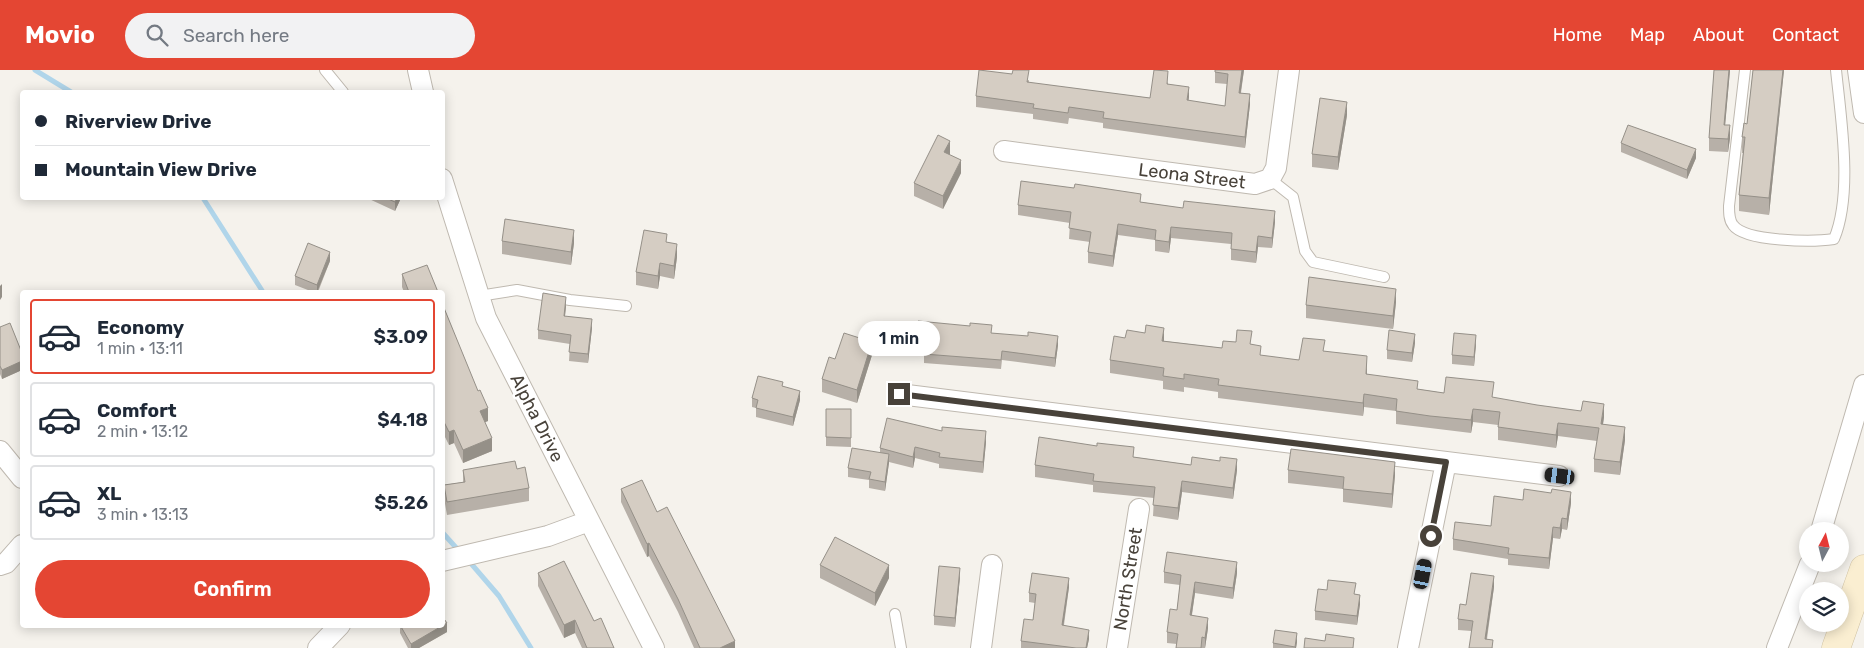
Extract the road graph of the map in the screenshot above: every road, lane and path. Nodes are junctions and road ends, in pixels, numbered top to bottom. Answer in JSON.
{"nodes":[{"id":1,"x":325,"y":70,"type":"edge"},
{"id":2,"x":418,"y":70,"type":"edge"},
{"id":3,"x":1289,"y":70,"type":"edge"},
{"id":4,"x":1745,"y":70,"type":"edge"},
{"id":5,"x":1836,"y":70,"type":"edge"},
{"id":6,"x":1858,"y":70,"type":"edge"},
{"id":7,"x":342,"y":90,"type":"edge"},
{"id":8,"x":423,"y":90,"type":"edge"},
{"id":9,"x":1864,"y":113,"type":"edge"},
{"id":10,"x":1004,"y":151,"type":"dead end"},
{"id":11,"x":1270,"y":179,"type":"junction"},
{"id":12,"x":445,"y":188,"type":"edge"},
{"id":13,"x":1384,"y":277,"type":"dead end"},
{"id":14,"x":479,"y":296,"type":"junction"},
{"id":15,"x":626,"y":306,"type":"dead end"},
{"id":16,"x":1864,"y":385,"type":"edge"},
{"id":17,"x":899,"y":394,"type":"dead end"},
{"id":18,"x":0,"y":451,"type":"edge"},
{"id":19,"x":1446,"y":462,"type":"junction"},
{"id":20,"x":20,"y":476,"type":"edge"},
{"id":21,"x":1560,"y":476,"type":"dead end"},
{"id":22,"x":1139,"y":509,"type":"dead end"},
{"id":23,"x":589,"y":521,"type":"junction"},
{"id":24,"x":1824,"y":522,"type":"edge"},
{"id":25,"x":20,"y":546,"type":"edge"},
{"id":26,"x":445,"y":560,"type":"edge"},
{"id":27,"x":0,"y":565,"type":"edge"},
{"id":28,"x":992,"y":565,"type":"dead end"},
{"id":29,"x":1864,"y":569,"type":"edge"},
{"id":30,"x":1807,"y":572,"type":"edge"},
{"id":31,"x":895,"y":614,"type":"dead end"},
{"id":32,"x":337,"y":628,"type":"edge"},
{"id":33,"x":318,"y":648,"type":"edge"},
{"id":34,"x":654,"y":648,"type":"edge"},
{"id":35,"x":901,"y":648,"type":"edge"},
{"id":36,"x":981,"y":648,"type":"edge"},
{"id":37,"x":1117,"y":648,"type":"edge"},
{"id":38,"x":1408,"y":648,"type":"edge"},
{"id":39,"x":1777,"y":648,"type":"edge"},
{"id":40,"x":1836,"y":648,"type":"edge"}],
"edges":[{"from":1,"to":7,"type":"lane"},
{"from":2,"to":8,"type":"street"},
{"from":3,"to":11,"type":"street","name":"Leona Street"},
{"from":4,"to":5,"type":"lane"},
{"from":6,"to":9,"type":"street"},
{"from":10,"to":11,"type":"street","name":"Leona Street"},
{"from":11,"to":13,"type":"lane"},
{"from":12,"to":14,"type":"street","name":"Alpha Drive"},
{"from":14,"to":15,"type":"lane"},
{"from":14,"to":23,"type":"street","name":"Alpha Drive"},
{"from":16,"to":24,"type":"street"},
{"from":17,"to":19,"type":"street"},
{"from":18,"to":20,"type":"street"},
{"from":19,"to":21,"type":"street"},
{"from":19,"to":38,"type":"street"},
{"from":22,"to":37,"type":"street","name":"North Street"},
{"from":23,"to":26,"type":"street"},
{"from":23,"to":34,"type":"street","name":"Alpha Drive"},
{"from":25,"to":27,"type":"street"},
{"from":28,"to":36,"type":"street"},
{"from":29,"to":40,"type":"main road"},
{"from":30,"to":39,"type":"street"},
{"from":31,"to":35,"type":"lane"},
{"from":32,"to":33,"type":"street"}]}
